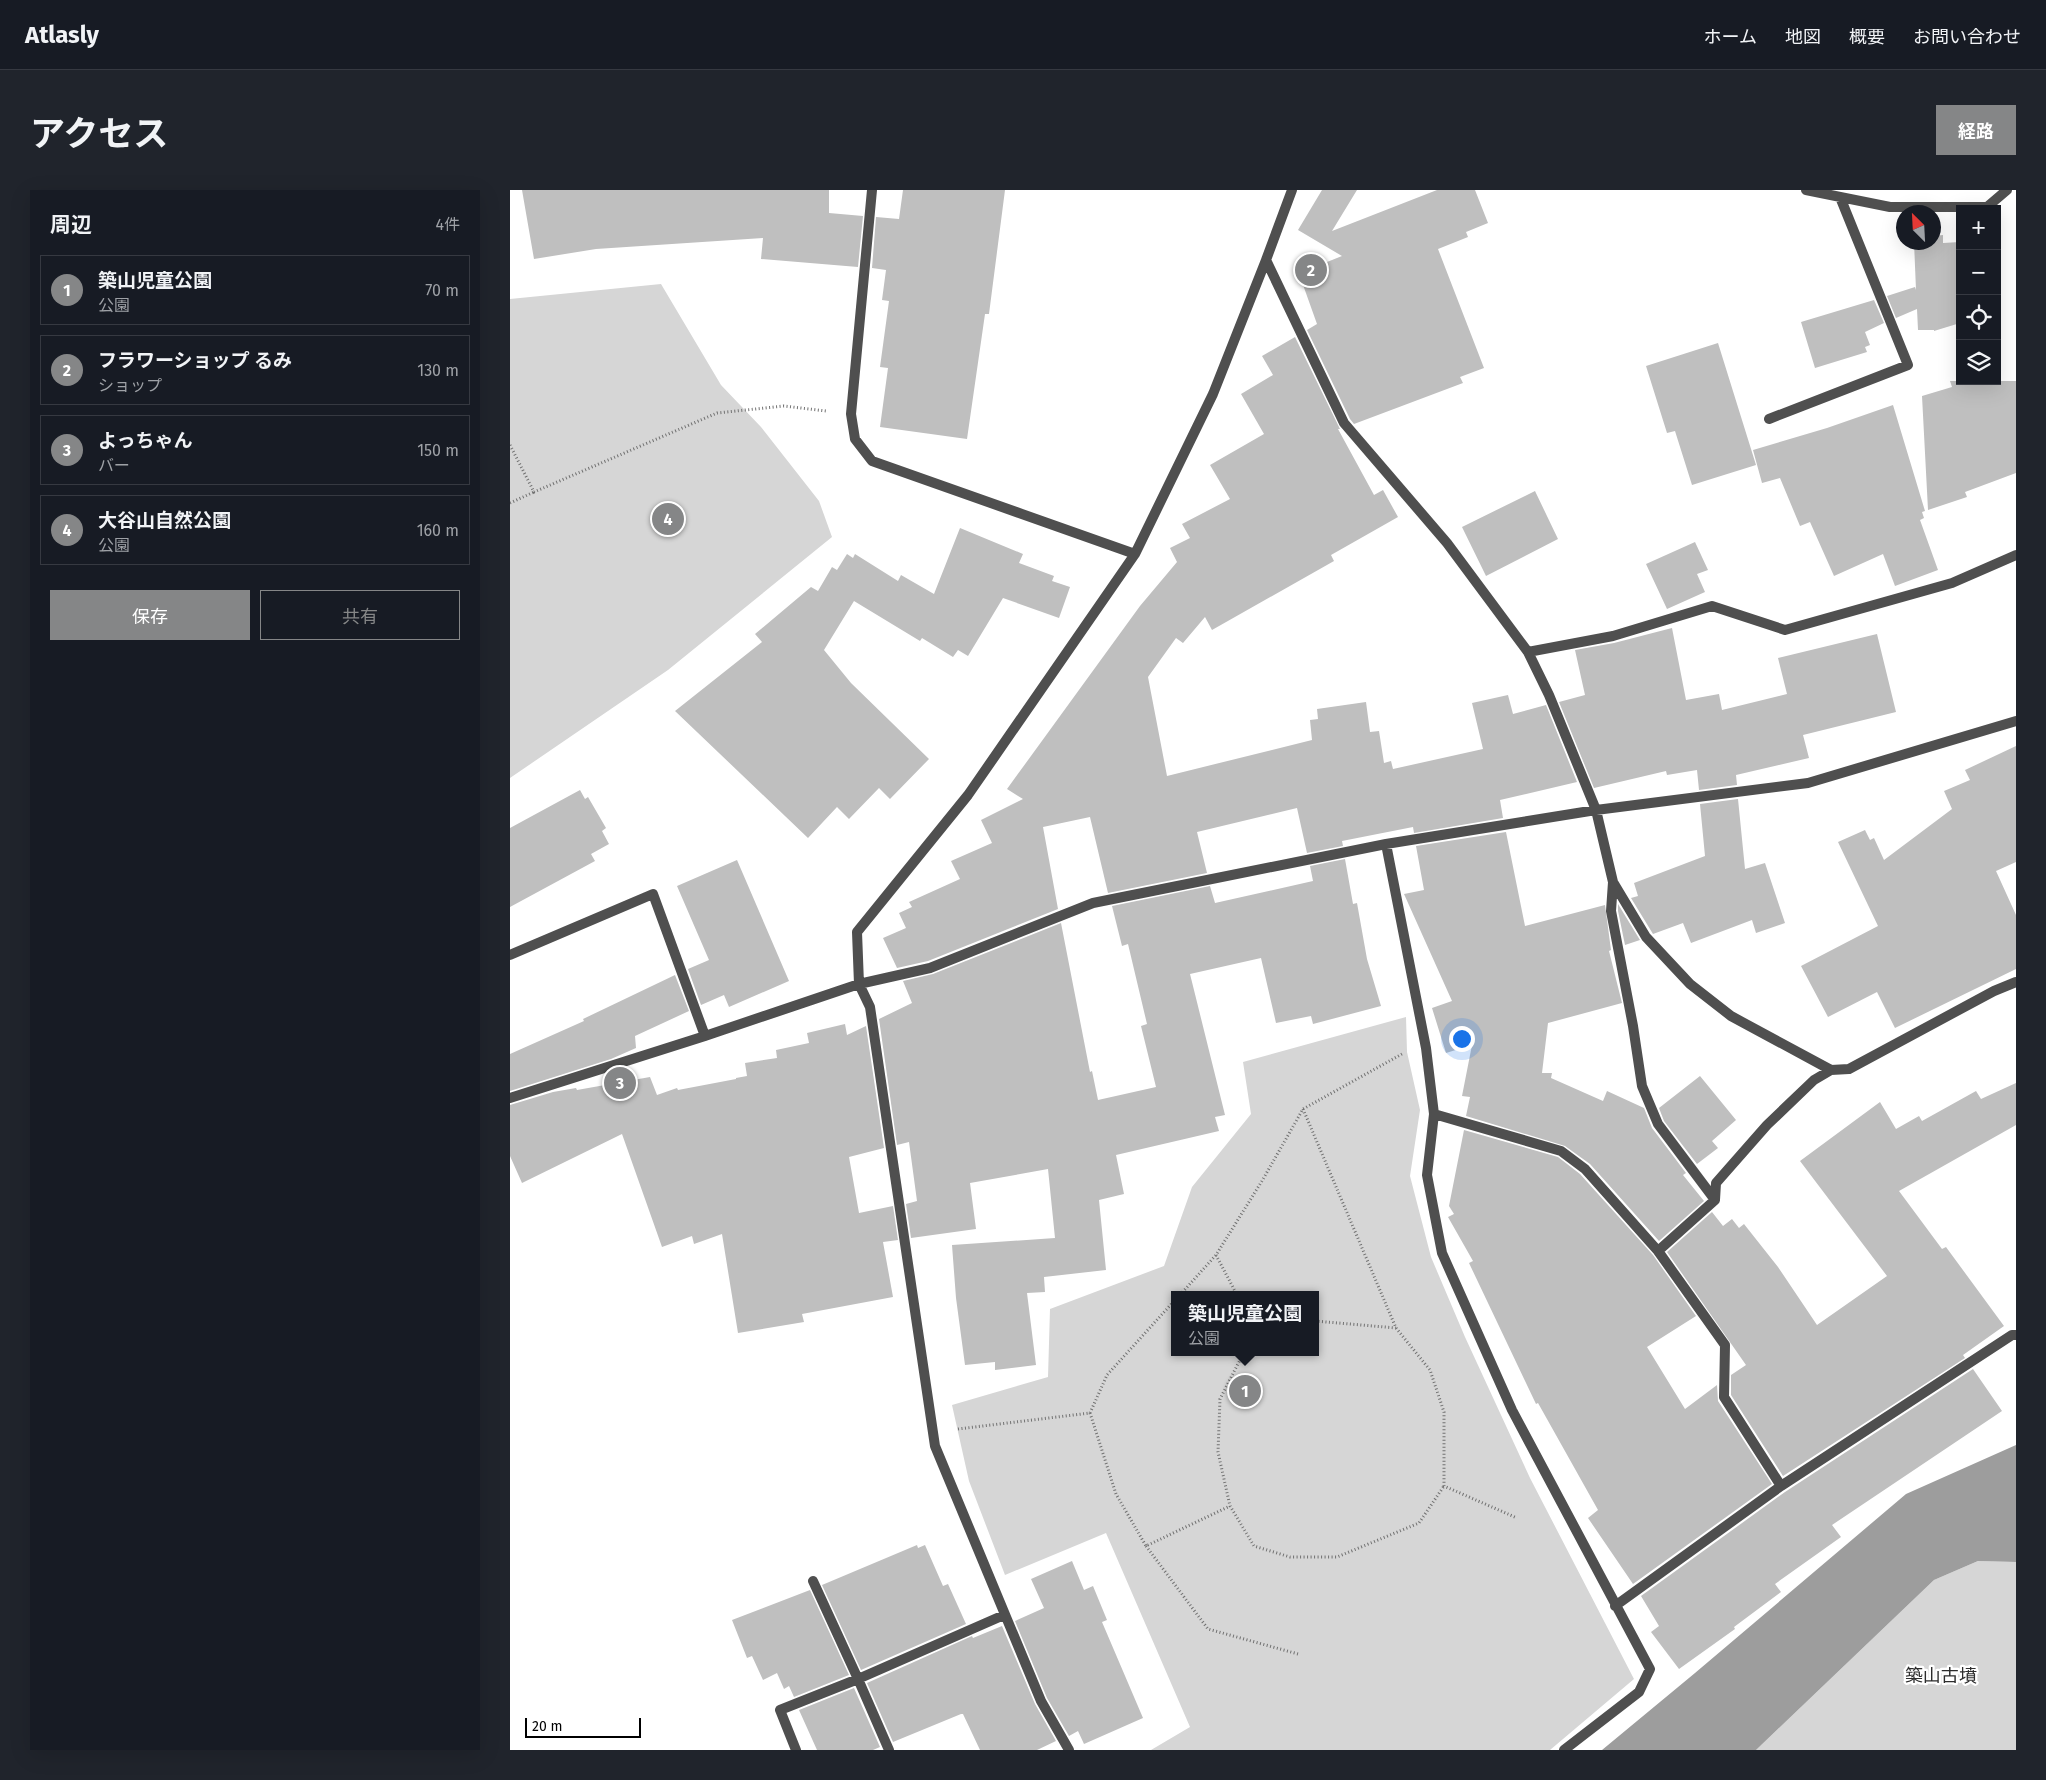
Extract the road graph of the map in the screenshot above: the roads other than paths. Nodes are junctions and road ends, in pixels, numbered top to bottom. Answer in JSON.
{"nodes":[{"id":1,"x":872,"y":190,"type":"edge"},
{"id":2,"x":1292,"y":190,"type":"edge"},
{"id":3,"x":1806,"y":190,"type":"edge"},
{"id":4,"x":2007,"y":190,"type":"edge"},
{"id":5,"x":1840,"y":196,"type":"junction"},
{"id":6,"x":1266,"y":260,"type":"junction"},
{"id":7,"x":1769,"y":419,"type":"dead end"},
{"id":8,"x":1135,"y":554,"type":"junction"},
{"id":9,"x":2016,"y":555,"type":"edge"},
{"id":10,"x":1528,"y":652,"type":"junction"},
{"id":11,"x":2016,"y":721,"type":"edge"},
{"id":12,"x":1596,"y":810,"type":"junction"},
{"id":13,"x":1386,"y":844,"type":"junction"},
{"id":14,"x":1613,"y":882,"type":"junction"},
{"id":15,"x":510,"y":956,"type":"edge"},
{"id":16,"x":2016,"y":982,"type":"edge"},
{"id":17,"x":859,"y":984,"type":"junction"},
{"id":18,"x":705,"y":1036,"type":"junction"},
{"id":19,"x":1831,"y":1070,"type":"junction"},
{"id":20,"x":510,"y":1098,"type":"edge"},
{"id":21,"x":1434,"y":1114,"type":"junction"},
{"id":22,"x":1715,"y":1200,"type":"junction"},
{"id":23,"x":1658,"y":1252,"type":"junction"},
{"id":24,"x":2016,"y":1335,"type":"edge"},
{"id":25,"x":1781,"y":1486,"type":"junction"},
{"id":26,"x":813,"y":1581,"type":"dead end"},
{"id":27,"x":1615,"y":1606,"type":"junction"},
{"id":28,"x":1004,"y":1615,"type":"junction"},
{"id":29,"x":858,"y":1679,"type":"junction"},
{"id":30,"x":796,"y":1750,"type":"edge"},
{"id":31,"x":889,"y":1750,"type":"edge"},
{"id":32,"x":1069,"y":1750,"type":"edge"},
{"id":33,"x":1564,"y":1750,"type":"edge"}],
"edges":[{"from":1,"to":8,"type":"street"},
{"from":2,"to":6,"type":"street"},
{"from":3,"to":5,"type":"street"},
{"from":4,"to":5,"type":"street"},
{"from":5,"to":7,"type":"street"},
{"from":6,"to":8,"type":"street"},
{"from":6,"to":10,"type":"street"},
{"from":8,"to":17,"type":"street"},
{"from":9,"to":10,"type":"street"},
{"from":10,"to":12,"type":"street"},
{"from":11,"to":12,"type":"street"},
{"from":12,"to":13,"type":"street"},
{"from":12,"to":14,"type":"street"},
{"from":13,"to":17,"type":"street"},
{"from":13,"to":21,"type":"street"},
{"from":14,"to":19,"type":"street"},
{"from":14,"to":22,"type":"street"},
{"from":15,"to":18,"type":"street"},
{"from":16,"to":19,"type":"street"},
{"from":17,"to":18,"type":"street"},
{"from":17,"to":28,"type":"street"},
{"from":18,"to":20,"type":"street"},
{"from":19,"to":22,"type":"street"},
{"from":21,"to":23,"type":"street"},
{"from":21,"to":27,"type":"street"},
{"from":22,"to":23,"type":"street"},
{"from":23,"to":25,"type":"street"},
{"from":24,"to":25,"type":"street"},
{"from":25,"to":27,"type":"street"},
{"from":26,"to":29,"type":"street"},
{"from":27,"to":33,"type":"street"},
{"from":28,"to":29,"type":"street"},
{"from":28,"to":32,"type":"street"},
{"from":29,"to":30,"type":"street"},
{"from":29,"to":31,"type":"street"}]}
